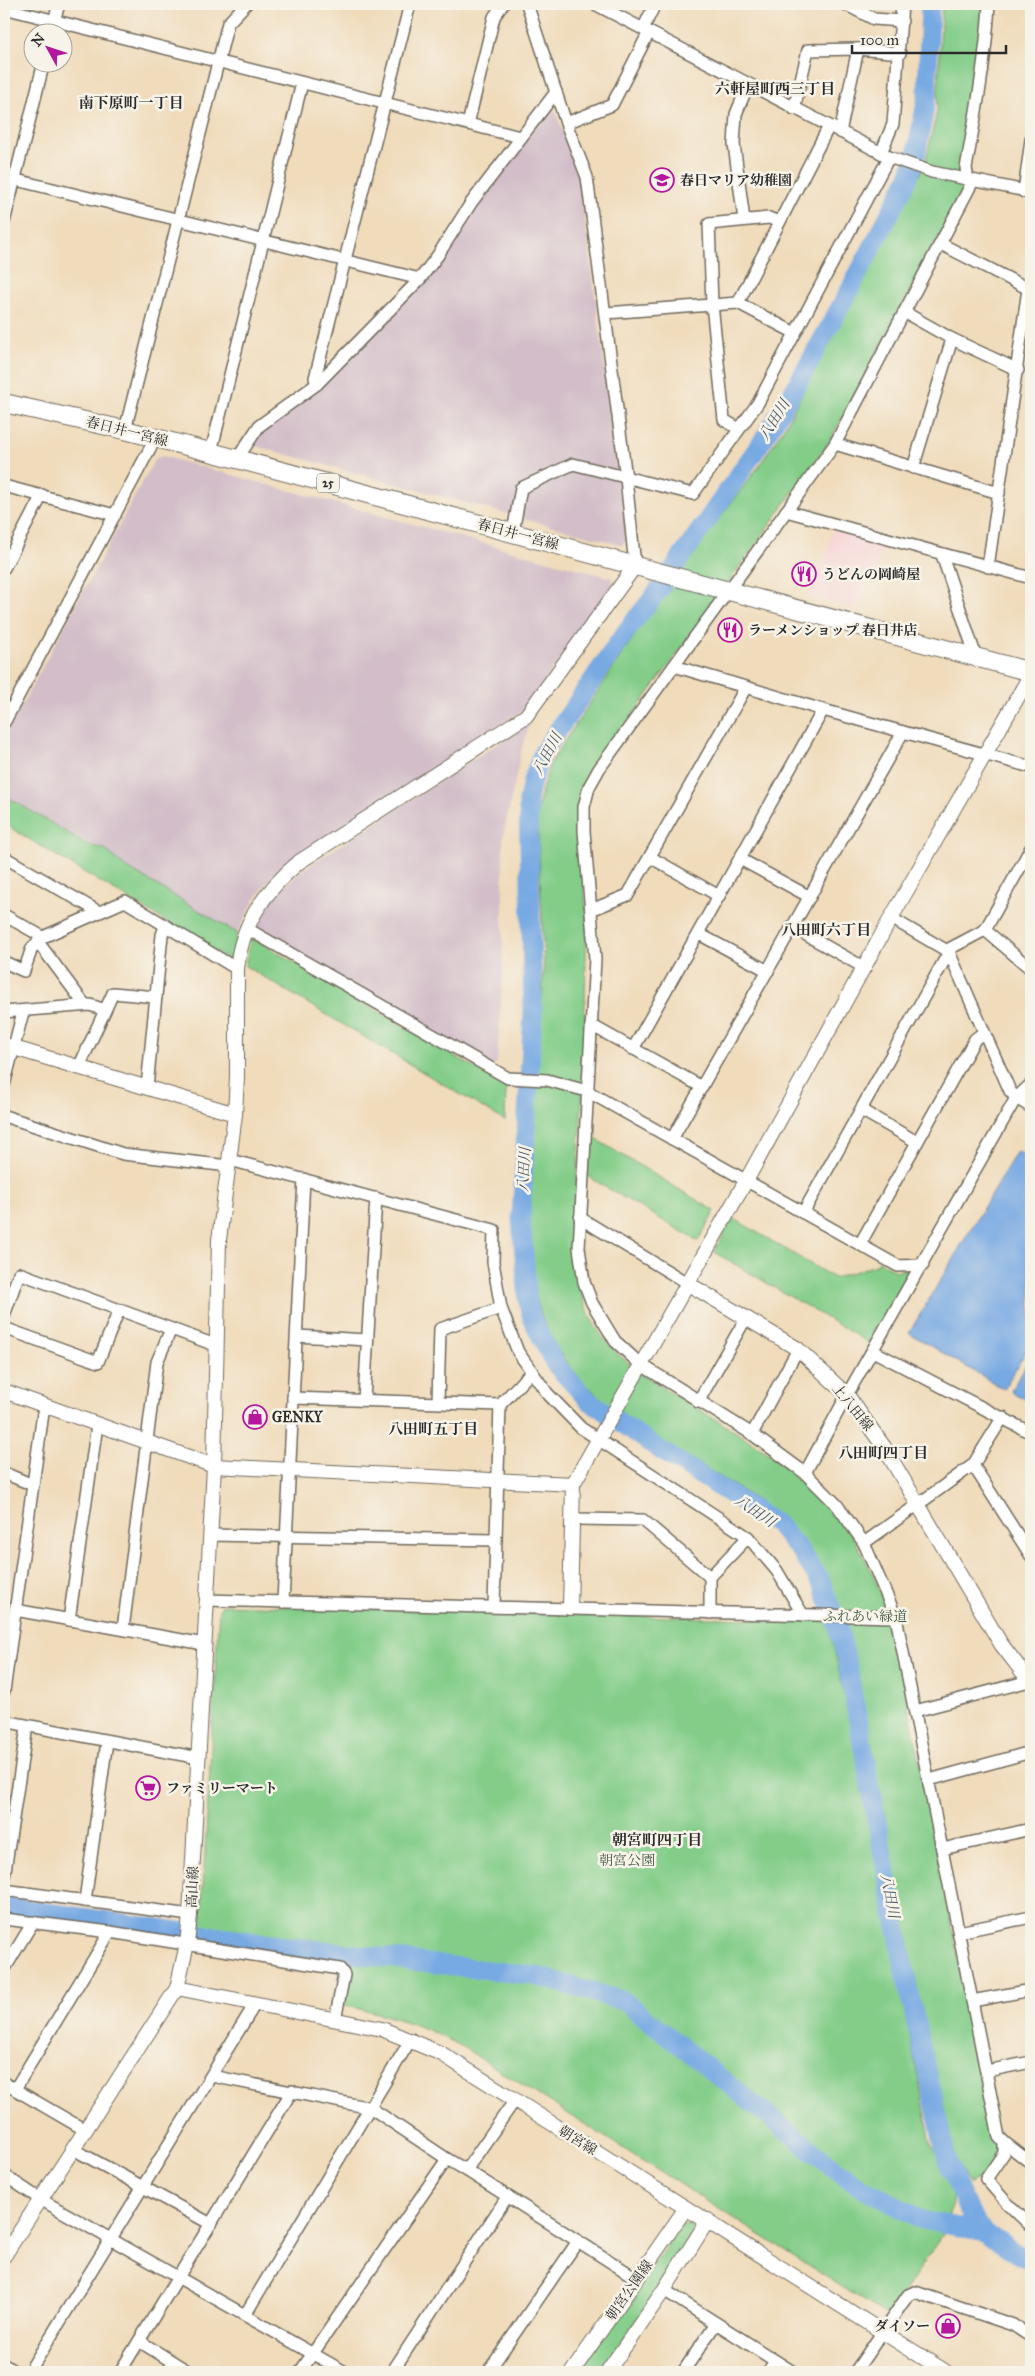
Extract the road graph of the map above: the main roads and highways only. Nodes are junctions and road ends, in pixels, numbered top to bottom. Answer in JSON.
{"nodes":[{"id":1,"x":4,"y":402,"type":"edge"},
{"id":2,"x":1031,"y":673,"type":"edge"}],
"edges":[{"from":1,"to":2,"type":"main road","name":"春日井一宮線","number":"25"}]}
